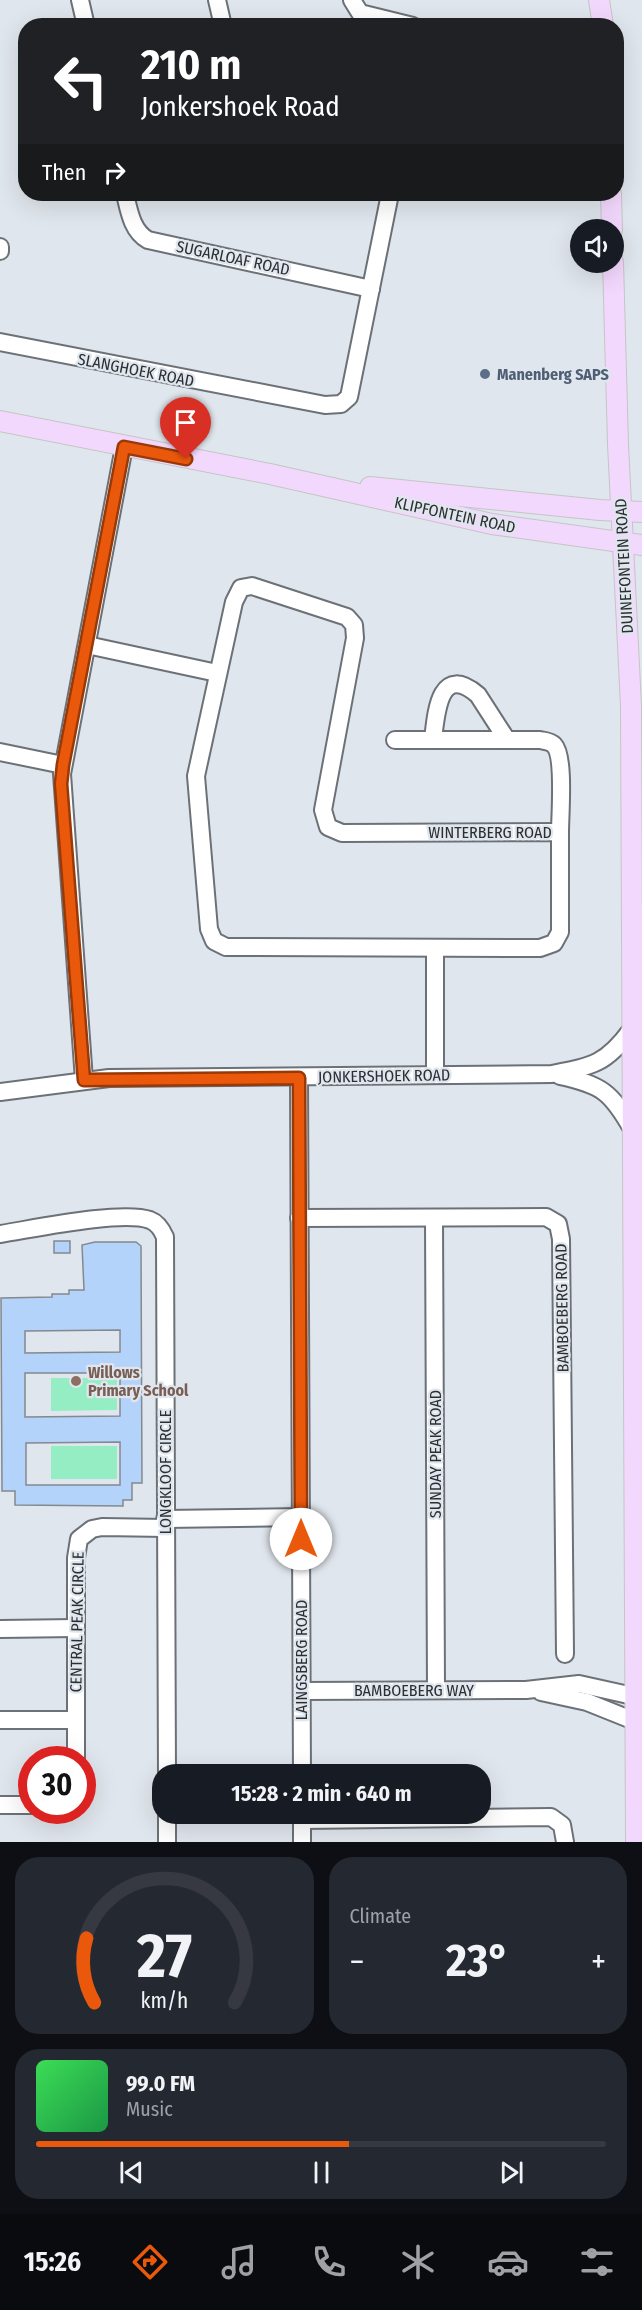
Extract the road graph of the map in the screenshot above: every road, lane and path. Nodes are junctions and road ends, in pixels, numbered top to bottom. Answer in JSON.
{"nodes":[{"id":1,"x":80,"y":0,"type":"edge"},
{"id":2,"x":217,"y":0,"type":"edge"},
{"id":3,"x":352,"y":0,"type":"edge"},
{"id":4,"x":599,"y":0,"type":"edge"},
{"id":5,"x":84,"y":18,"type":"edge"},
{"id":6,"x":221,"y":18,"type":"edge"},
{"id":7,"x":380,"y":18,"type":"edge"},
{"id":8,"x":602,"y":18,"type":"edge"},
{"id":9,"x":127,"y":201,"type":"edge"},
{"id":10,"x":389,"y":201,"type":"edge"},
{"id":11,"x":611,"y":201,"type":"edge"},
{"id":12,"x":612,"y":219,"type":"edge"},
{"id":13,"x":614,"y":273,"type":"edge"},
{"id":14,"x":371,"y":288,"type":"junction"},
{"id":15,"x":0,"y":342,"type":"edge"},
{"id":16,"x":0,"y":421,"type":"edge"},
{"id":17,"x":124,"y":447,"type":"junction"},
{"id":18,"x":270,"y":474,"type":"junction"},
{"id":19,"x":632,"y":512,"type":"edge"},
{"id":20,"x":633,"y":544,"type":"edge"},
{"id":21,"x":87,"y":645,"type":"junction"},
{"id":22,"x":217,"y":673,"type":"junction"},
{"id":23,"x":395,"y":740,"type":"dead end"},
{"id":24,"x":433,"y":740,"type":"junction"},
{"id":25,"x":507,"y":740,"type":"junction"},
{"id":26,"x":0,"y":752,"type":"edge"},
{"id":27,"x":63,"y":765,"type":"junction"},
{"id":28,"x":560,"y":832,"type":"junction"},
{"id":29,"x":435,"y":949,"type":"junction"},
{"id":30,"x":631,"y":1030,"type":"junction"},
{"id":31,"x":552,"y":1074,"type":"junction"},
{"id":32,"x":435,"y":1075,"type":"junction"},
{"id":33,"x":299,"y":1078,"type":"junction"},
{"id":34,"x":84,"y":1080,"type":"junction"},
{"id":35,"x":0,"y":1092,"type":"edge"},
{"id":36,"x":632,"y":1130,"type":"junction"},
{"id":37,"x":299,"y":1218,"type":"junction"},
{"id":38,"x":434,"y":1218,"type":"junction"},
{"id":39,"x":0,"y":1234,"type":"edge"},
{"id":40,"x":301,"y":1518,"type":"junction"},
{"id":41,"x":165,"y":1524,"type":"junction"},
{"id":42,"x":76,"y":1628,"type":"junction"},
{"id":43,"x":0,"y":1629,"type":"edge"},
{"id":44,"x":565,"y":1654,"type":"dead end"},
{"id":45,"x":436,"y":1690,"type":"junction"},
{"id":46,"x":526,"y":1690,"type":"junction"},
{"id":47,"x":302,"y":1691,"type":"junction"},
{"id":48,"x":639,"y":1698,"type":"edge"},
{"id":49,"x":0,"y":1720,"type":"edge"},
{"id":50,"x":76,"y":1720,"type":"junction"},
{"id":51,"x":639,"y":1723,"type":"edge"},
{"id":52,"x":76,"y":1746,"type":"edge"},
{"id":53,"x":167,"y":1764,"type":"edge"},
{"id":54,"x":302,"y":1764,"type":"edge"},
{"id":55,"x":0,"y":1805,"type":"edge"},
{"id":56,"x":18,"y":1805,"type":"edge"},
{"id":57,"x":491,"y":1817,"type":"edge"},
{"id":58,"x":167,"y":1824,"type":"edge"},
{"id":59,"x":302,"y":1824,"type":"edge"},
{"id":60,"x":167,"y":1842,"type":"edge"},
{"id":61,"x":302,"y":1842,"type":"edge"},
{"id":62,"x":565,"y":1842,"type":"edge"},
{"id":63,"x":636,"y":1842,"type":"edge"}],
"edges":[{"from":1,"to":5,"type":"street"},
{"from":2,"to":6,"type":"street"},
{"from":3,"to":7,"type":"street"},
{"from":4,"to":8,"type":"main road"},
{"from":9,"to":14,"type":"street","name":"SUGARLOAF ROAD"},
{"from":10,"to":14,"type":"street","name":"SLANGHOEK ROAD"},
{"from":11,"to":12,"type":"main road"},
{"from":13,"to":19,"type":"main road","name":"DUINEFONTEIN ROAD"},
{"from":14,"to":15,"type":"street","name":"SLANGHOEK ROAD"},
{"from":16,"to":17,"type":"main road","name":"KLIPFONTEIN ROAD"},
{"from":17,"to":18,"type":"main road","name":"KLIPFONTEIN ROAD"},
{"from":17,"to":21,"type":"street"},
{"from":18,"to":19,"type":"main road","name":"KLIPFONTEIN ROAD"},
{"from":18,"to":20,"type":"main road","name":"KLIPFONTEIN ROAD"},
{"from":19,"to":20,"type":"main road","name":"DUINEFONTEIN ROAD"},
{"from":20,"to":30,"type":"main road","name":"DUINEFONTEIN ROAD"},
{"from":21,"to":22,"type":"street"},
{"from":21,"to":27,"type":"street"},
{"from":22,"to":28,"type":"street","name":"WINTERBERG ROAD"},
{"from":22,"to":29,"type":"street","name":"WINTERBERG ROAD"},
{"from":23,"to":24,"type":"street"},
{"from":24,"to":25,"type":"street"},
{"from":24,"to":25,"type":"street"},
{"from":25,"to":28,"type":"street"},
{"from":26,"to":27,"type":"street"},
{"from":27,"to":34,"type":"street"},
{"from":28,"to":29,"type":"street","name":"WINTERBERG ROAD"},
{"from":29,"to":32,"type":"street"},
{"from":30,"to":31,"type":"street","name":"JONKERSHOEK ROAD"},
{"from":30,"to":36,"type":"main road","name":"DUINEFONTEIN ROAD"},
{"from":31,"to":32,"type":"street","name":"JONKERSHOEK ROAD"},
{"from":31,"to":36,"type":"street","name":"JONKERSHOEK ROAD"},
{"from":32,"to":33,"type":"street","name":"JONKERSHOEK ROAD"},
{"from":33,"to":34,"type":"street","name":"JONKERSHOEK ROAD"},
{"from":33,"to":37,"type":"street","name":"LAINGSBERG ROAD"},
{"from":34,"to":35,"type":"street","name":"JONKERSHOEK ROAD"},
{"from":36,"to":48,"type":"main road","name":"DUINEFONTEIN ROAD"},
{"from":37,"to":38,"type":"street","name":"BAMBOEBERG ROAD"},
{"from":37,"to":40,"type":"street","name":"LAINGSBERG ROAD"},
{"from":38,"to":44,"type":"street","name":"BAMBOEBERG ROAD"},
{"from":38,"to":45,"type":"street","name":"SUNDAY PEAK ROAD"},
{"from":39,"to":41,"type":"street","name":"LONGKLOOF CIRCLE"},
{"from":40,"to":41,"type":"street"},
{"from":40,"to":47,"type":"street","name":"LAINGSBERG ROAD"},
{"from":41,"to":42,"type":"street","name":"CENTRAL PEAK CIRCLE"},
{"from":41,"to":53,"type":"street","name":"LONGKLOOF CIRCLE"},
{"from":42,"to":43,"type":"street"},
{"from":42,"to":50,"type":"street","name":"CENTRAL PEAK CIRCLE"},
{"from":45,"to":46,"type":"street","name":"BAMBOEBERG WAY"},
{"from":45,"to":47,"type":"street","name":"BAMBOEBERG WAY"},
{"from":46,"to":48,"type":"street","name":"BAMBOEBERG WAY"},
{"from":46,"to":51,"type":"street","name":"BAMBOEBERG WAY"},
{"from":47,"to":54,"type":"street","name":"LAINGSBERG ROAD"},
{"from":48,"to":51,"type":"main road","name":"DUINEFONTEIN ROAD"},
{"from":49,"to":50,"type":"street"},
{"from":50,"to":52,"type":"street","name":"CENTRAL PEAK CIRCLE"},
{"from":51,"to":63,"type":"main road","name":"DUINEFONTEIN ROAD"},
{"from":55,"to":56,"type":"street"},
{"from":57,"to":62,"type":"street"},
{"from":58,"to":60,"type":"street"},
{"from":59,"to":61,"type":"street"}]}
